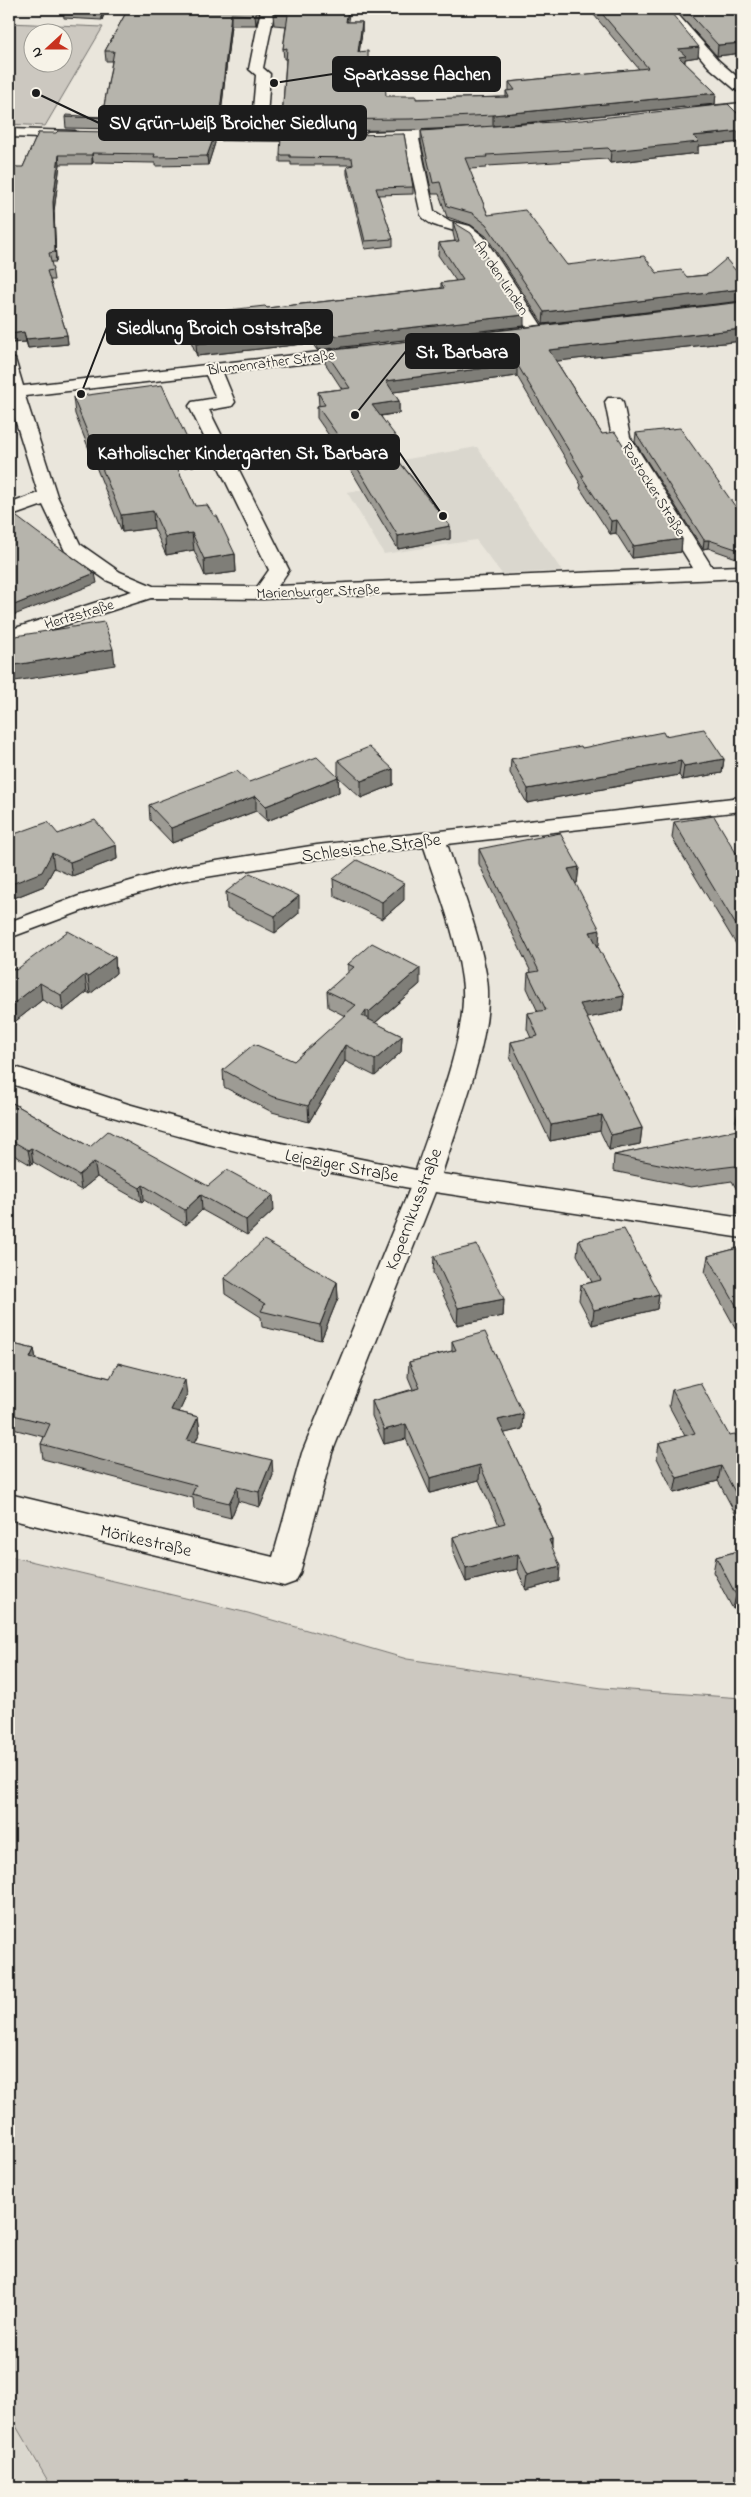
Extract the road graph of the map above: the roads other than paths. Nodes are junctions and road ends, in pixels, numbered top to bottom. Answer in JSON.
{"nodes":[{"id":1,"x":268,"y":9,"type":"edge"},
{"id":2,"x":666,"y":9,"type":"edge"},
{"id":3,"x":742,"y":88,"type":"edge"},
{"id":4,"x":742,"y":107,"type":"edge"},
{"id":5,"x":676,"y":114,"type":"edge"},
{"id":6,"x":471,"y":132,"type":"edge"},
{"id":7,"x":9,"y":133,"type":"edge"},
{"id":8,"x":85,"y":135,"type":"edge"},
{"id":9,"x":162,"y":136,"type":"edge"},
{"id":10,"x":335,"y":136,"type":"edge"},
{"id":11,"x":354,"y":136,"type":"edge"},
{"id":12,"x":411,"y":136,"type":"junction"},
{"id":13,"x":258,"y":137,"type":"junction"},
{"id":14,"x":556,"y":329,"type":"edge"},
{"id":15,"x":537,"y":331,"type":"junction"},
{"id":16,"x":518,"y":334,"type":"edge"},
{"id":17,"x":380,"y":350,"type":"edge"},
{"id":18,"x":9,"y":364,"type":"edge"},
{"id":19,"x":212,"y":370,"type":"junction"},
{"id":20,"x":12,"y":392,"type":"edge"},
{"id":21,"x":614,"y":402,"type":"dead end"},
{"id":22,"x":48,"y":496,"type":"junction"},
{"id":23,"x":9,"y":511,"type":"edge"},
{"id":24,"x":705,"y":572,"type":"junction"},
{"id":25,"x":742,"y":572,"type":"edge"},
{"id":26,"x":150,"y":592,"type":"junction"},
{"id":27,"x":263,"y":593,"type":"junction"},
{"id":28,"x":9,"y":637,"type":"edge"},
{"id":29,"x":742,"y":804,"type":"edge"},
{"id":30,"x":432,"y":838,"type":"junction"},
{"id":31,"x":9,"y":930,"type":"edge"},
{"id":32,"x":9,"y":1074,"type":"edge"},
{"id":33,"x":426,"y":1181,"type":"junction"},
{"id":34,"x":742,"y":1228,"type":"edge"},
{"id":35,"x":9,"y":1507,"type":"edge"},
{"id":36,"x":284,"y":1573,"type":"joint"}],
"edges":[{"from":1,"to":13,"type":"street"},
{"from":2,"to":3,"type":"street"},
{"from":4,"to":5,"type":"street"},
{"from":6,"to":12,"type":"street"},
{"from":7,"to":8,"type":"street"},
{"from":9,"to":13,"type":"street"},
{"from":10,"to":13,"type":"street"},
{"from":11,"to":12,"type":"street"},
{"from":12,"to":15,"type":"street","name":"An den Linden"},
{"from":14,"to":15,"type":"street"},
{"from":15,"to":16,"type":"street"},
{"from":17,"to":19,"type":"street","name":"Blumenrather Straße"},
{"from":18,"to":20,"type":"street","name":"Marienburger Straße"},
{"from":19,"to":20,"type":"street","name":"Blumenrather Straße"},
{"from":19,"to":27,"type":"street"},
{"from":20,"to":22,"type":"street","name":"Marienburger Straße"},
{"from":21,"to":24,"type":"street","name":"Rostocker Straße"},
{"from":22,"to":23,"type":"street"},
{"from":22,"to":26,"type":"street","name":"Marienburger Straße"},
{"from":24,"to":25,"type":"street","name":"Marienburger Straße"},
{"from":24,"to":27,"type":"street","name":"Marienburger Straße"},
{"from":26,"to":27,"type":"street","name":"Marienburger Straße"},
{"from":26,"to":28,"type":"street","name":"Hertzstraße"},
{"from":29,"to":30,"type":"street","name":"Schlesische Straße"},
{"from":30,"to":31,"type":"street","name":"Schlesische Straße"},
{"from":30,"to":33,"type":"street","name":"Kopernikusstraße"},
{"from":32,"to":33,"type":"street","name":"Leipziger Straße"},
{"from":33,"to":34,"type":"street","name":"Leipziger Straße"},
{"from":33,"to":36,"type":"street","name":"Kopernikusstraße"},
{"from":35,"to":36,"type":"street","name":"Mörikestraße"}]}
